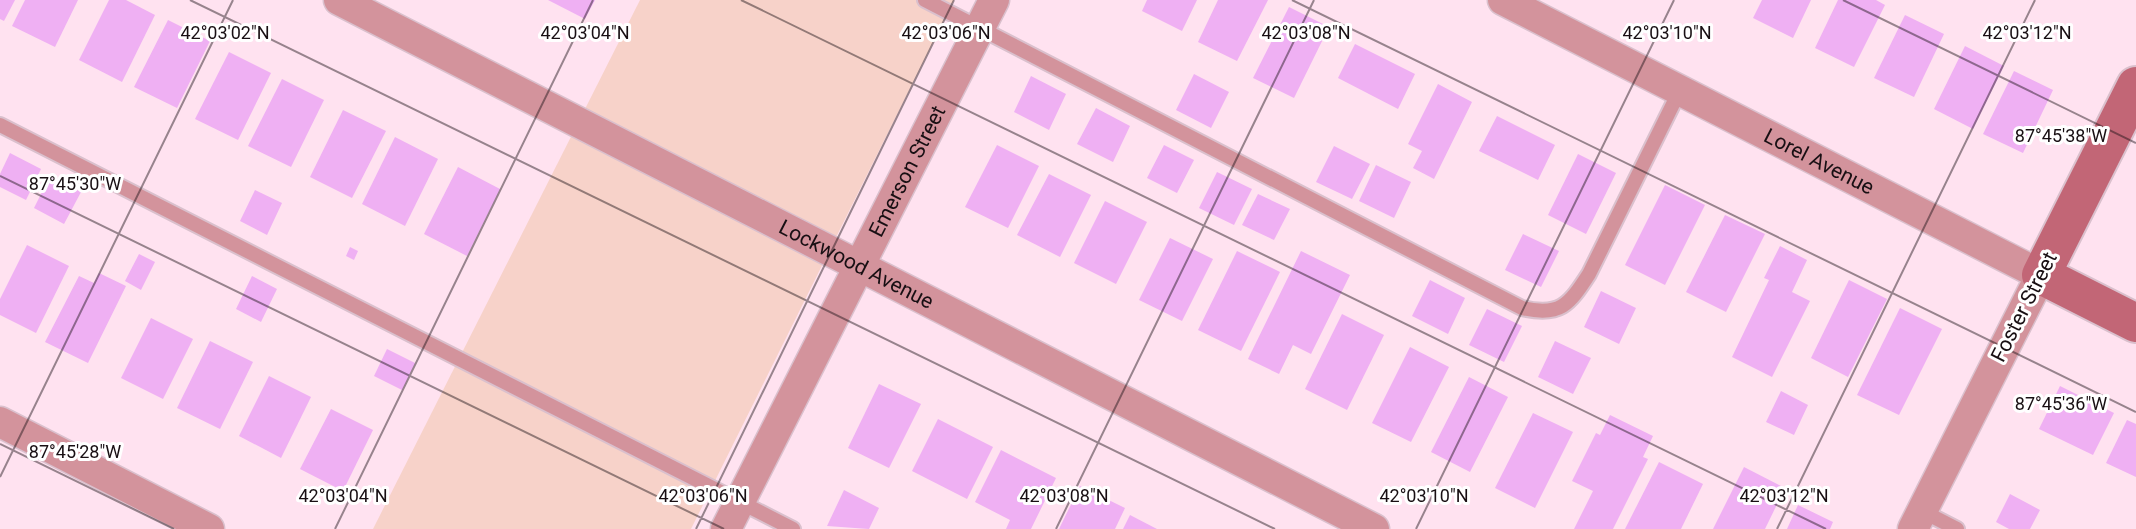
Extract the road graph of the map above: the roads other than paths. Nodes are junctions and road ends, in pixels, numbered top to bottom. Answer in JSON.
{"nodes":[{"id":1,"x":339,"y":0,"type":"edge"},
{"id":2,"x":925,"y":0,"type":"edge"},
{"id":3,"x":994,"y":0,"type":"edge"},
{"id":4,"x":1503,"y":0,"type":"edge"},
{"id":5,"x":980,"y":28,"type":"junction"},
{"id":6,"x":2136,"y":86,"type":"edge"},
{"id":7,"x":1680,"y":90,"type":"junction"},
{"id":8,"x":0,"y":125,"type":"edge"},
{"id":9,"x":860,"y":266,"type":"junction"},
{"id":10,"x":2041,"y":275,"type":"junction"},
{"id":11,"x":2136,"y":323,"type":"edge"},
{"id":12,"x":0,"y":422,"type":"edge"},
{"id":13,"x":740,"y":502,"type":"junction"},
{"id":14,"x":1918,"y":520,"type":"edge"},
{"id":15,"x":209,"y":529,"type":"edge"},
{"id":16,"x":726,"y":529,"type":"edge"},
{"id":17,"x":793,"y":529,"type":"edge"},
{"id":18,"x":1374,"y":529,"type":"edge"},
{"id":19,"x":1957,"y":529,"type":"edge"}],
"edges":[{"from":1,"to":9,"type":"street","name":"Lockwood Avenue"},
{"from":2,"to":5,"type":"lane"},
{"from":3,"to":5,"type":"street","name":"Emerson Street"},
{"from":4,"to":7,"type":"street","name":"Lorel Avenue"},
{"from":5,"to":7,"type":"lane"},
{"from":5,"to":9,"type":"street","name":"Emerson Street"},
{"from":6,"to":10,"type":"street","name":"Foster Street"},
{"from":7,"to":10,"type":"street","name":"Lorel Avenue"},
{"from":8,"to":13,"type":"lane"},
{"from":9,"to":13,"type":"street","name":"Emerson Street"},
{"from":9,"to":18,"type":"street","name":"Lockwood Avenue"},
{"from":10,"to":11,"type":"street","name":"Lorel Avenue"},
{"from":10,"to":14,"type":"street","name":"Foster Street"},
{"from":12,"to":15,"type":"street"},
{"from":13,"to":16,"type":"street","name":"Emerson Street"},
{"from":13,"to":17,"type":"lane"},
{"from":14,"to":19,"type":"lane"}]}
